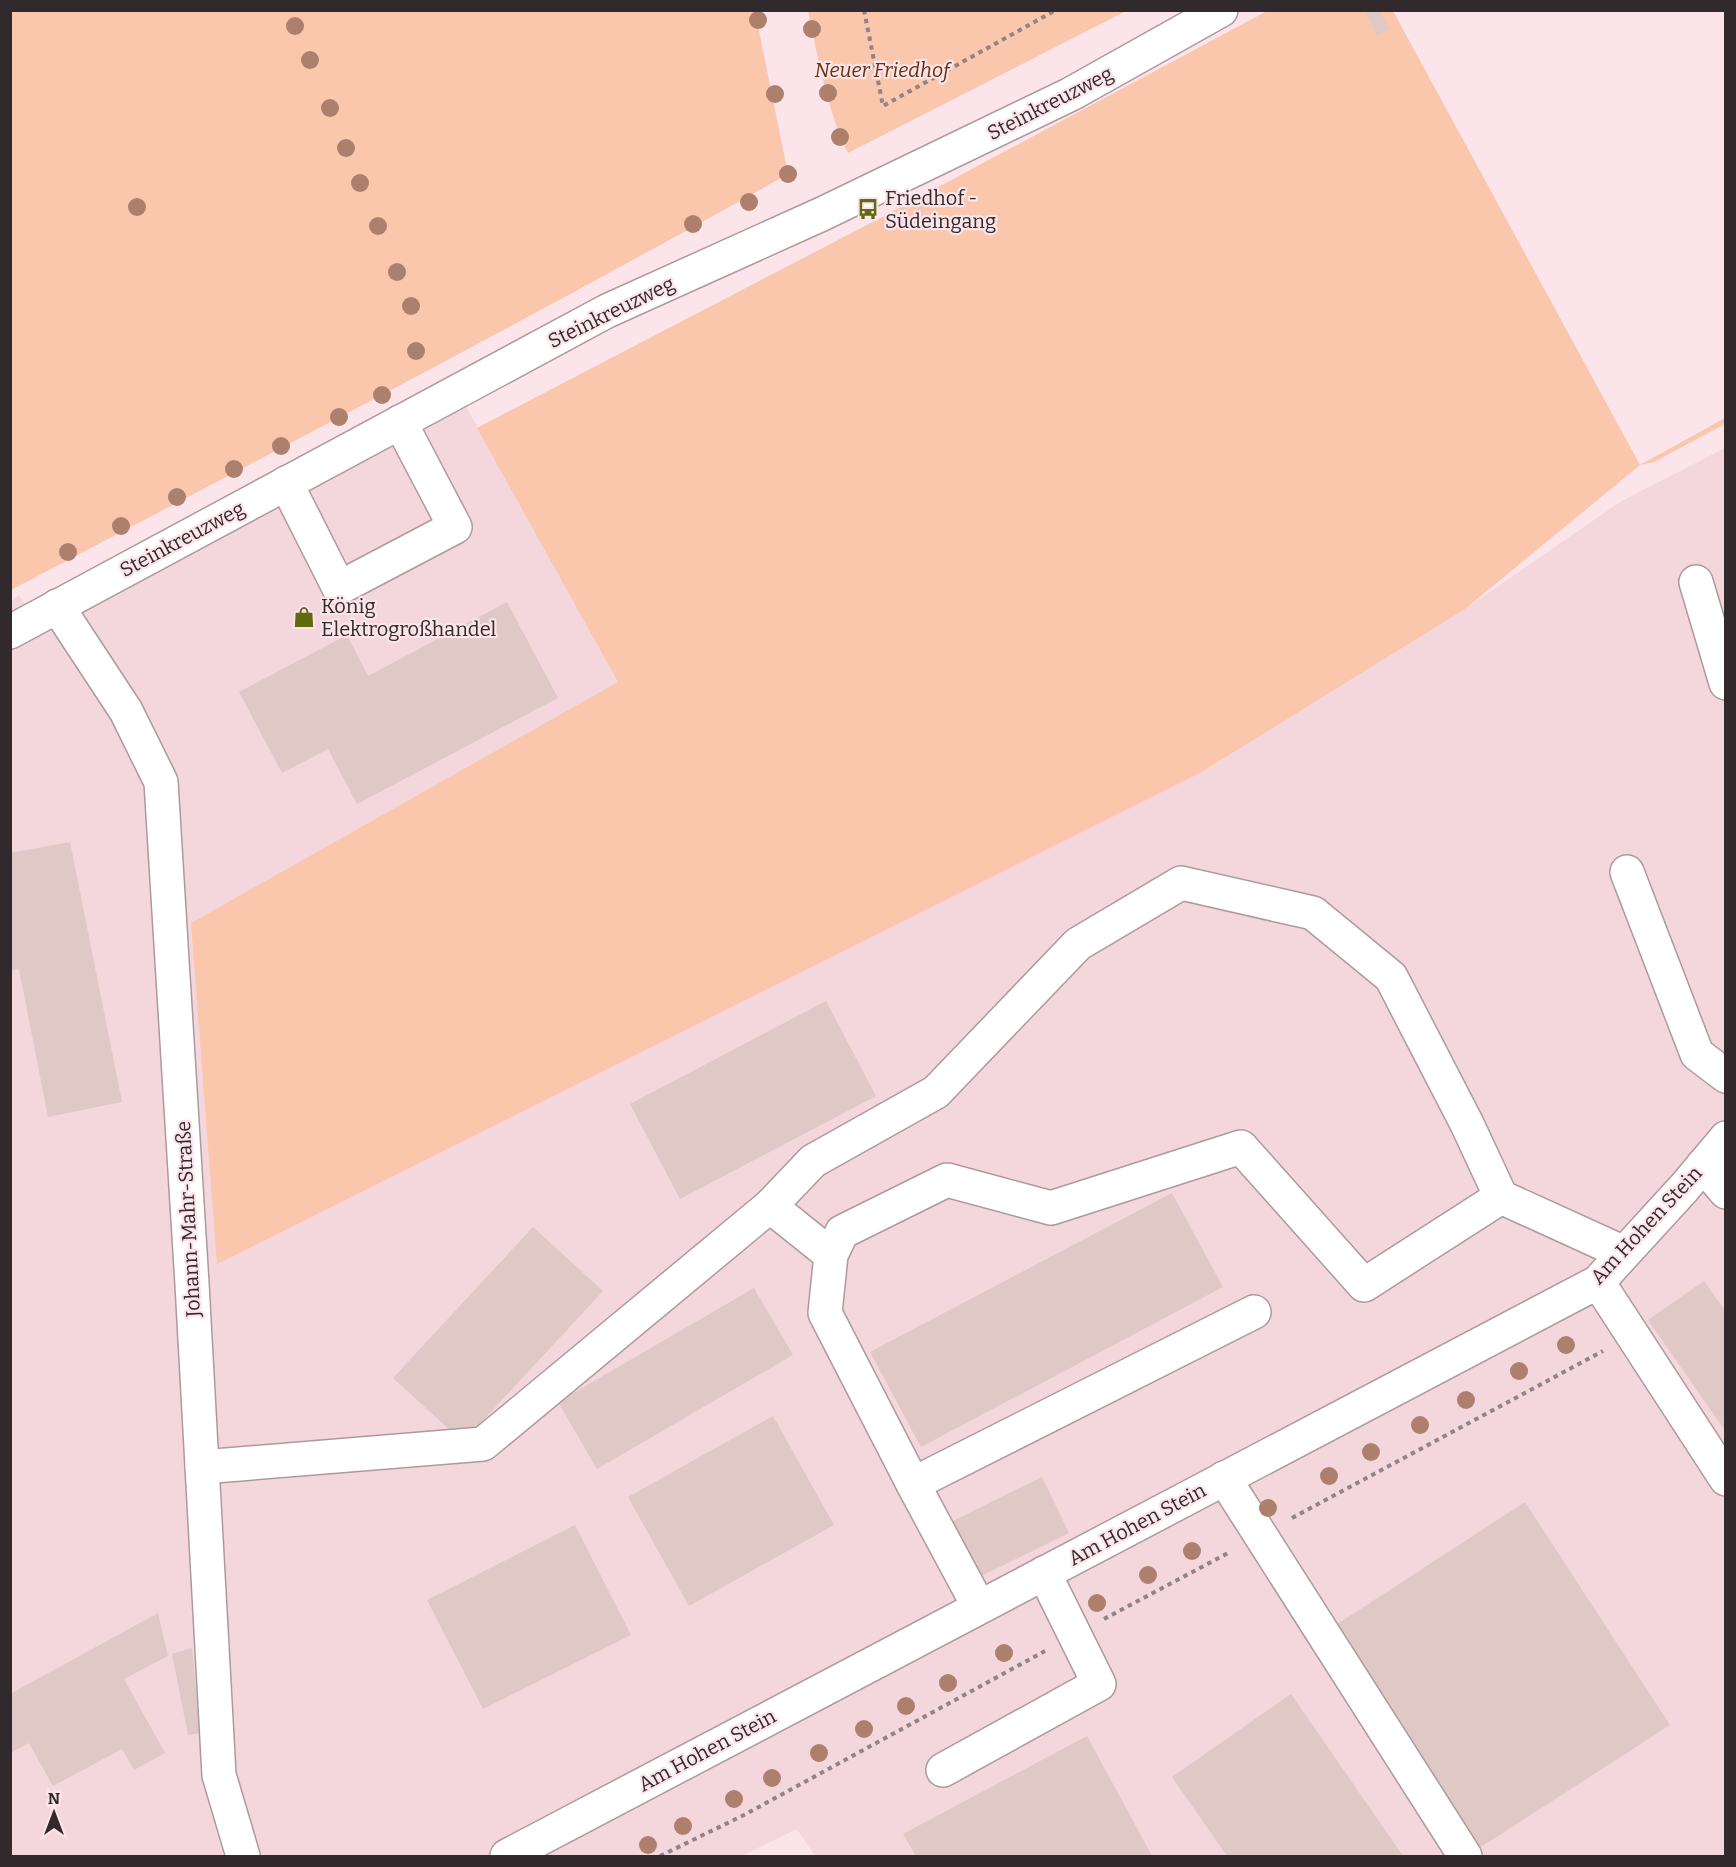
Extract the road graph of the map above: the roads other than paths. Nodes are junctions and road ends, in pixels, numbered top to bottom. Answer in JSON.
{"nodes":[{"id":1,"x":1221,"y":10,"type":"edge"},
{"id":2,"x":400,"y":422,"type":"junction"},
{"id":3,"x":286,"y":483,"type":"junction"},
{"id":4,"x":1696,"y":582,"type":"dead end"},
{"id":5,"x":57,"y":606,"type":"junction"},
{"id":6,"x":10,"y":632,"type":"edge"},
{"id":7,"x":1725,"y":683,"type":"edge"},
{"id":8,"x":1627,"y":872,"type":"dead end"},
{"id":9,"x":1725,"y":1076,"type":"edge"},
{"id":10,"x":1725,"y":1138,"type":"edge"},
{"id":11,"x":1703,"y":1165,"type":"junction"},
{"id":12,"x":1725,"y":1192,"type":"edge"},
{"id":13,"x":1501,"y":1197,"type":"junction"},
{"id":14,"x":770,"y":1206,"type":"junction"},
{"id":15,"x":1624,"y":1253,"type":"junction"},
{"id":16,"x":831,"y":1255,"type":"junction"},
{"id":17,"x":1598,"y":1282,"type":"junction"},
{"id":18,"x":1254,"y":1312,"type":"dead end"},
{"id":19,"x":202,"y":1467,"type":"junction"},
{"id":20,"x":1224,"y":1478,"type":"junction"},
{"id":21,"x":1725,"y":1479,"type":"edge"},
{"id":22,"x":913,"y":1484,"type":"junction"},
{"id":23,"x":1044,"y":1573,"type":"junction"},
{"id":24,"x":979,"y":1607,"type":"junction"},
{"id":25,"x":943,"y":1770,"type":"dead end"},
{"id":26,"x":243,"y":1857,"type":"edge"},
{"id":27,"x":507,"y":1857,"type":"edge"},
{"id":28,"x":1465,"y":1857,"type":"edge"}],
"edges":[{"from":1,"to":2,"type":"street","name":"Steinkreuzweg"},
{"from":2,"to":3,"type":"street","name":"Steinkreuzweg"},
{"from":2,"to":3,"type":"street"},
{"from":3,"to":5,"type":"street","name":"Steinkreuzweg"},
{"from":4,"to":7,"type":"street"},
{"from":5,"to":6,"type":"street","name":"Steinkreuzweg"},
{"from":5,"to":19,"type":"street","name":"Johann-Mahr-Straße"},
{"from":8,"to":9,"type":"street"},
{"from":10,"to":11,"type":"street","name":"Am Hohen Stein"},
{"from":11,"to":12,"type":"street"},
{"from":11,"to":15,"type":"street","name":"Am Hohen Stein"},
{"from":13,"to":14,"type":"street"},
{"from":13,"to":15,"type":"street"},
{"from":13,"to":16,"type":"street"},
{"from":14,"to":16,"type":"street"},
{"from":14,"to":19,"type":"street"},
{"from":15,"to":17,"type":"street","name":"Am Hohen Stein"},
{"from":16,"to":22,"type":"street"},
{"from":17,"to":20,"type":"street","name":"Am Hohen Stein"},
{"from":17,"to":21,"type":"street"},
{"from":18,"to":22,"type":"street"},
{"from":19,"to":26,"type":"street","name":"Johann-Mahr-Straße"},
{"from":20,"to":23,"type":"street","name":"Am Hohen Stein"},
{"from":20,"to":28,"type":"street"},
{"from":22,"to":24,"type":"street"},
{"from":23,"to":24,"type":"street","name":"Am Hohen Stein"},
{"from":23,"to":25,"type":"street"},
{"from":24,"to":27,"type":"street","name":"Am Hohen Stein"}]}
